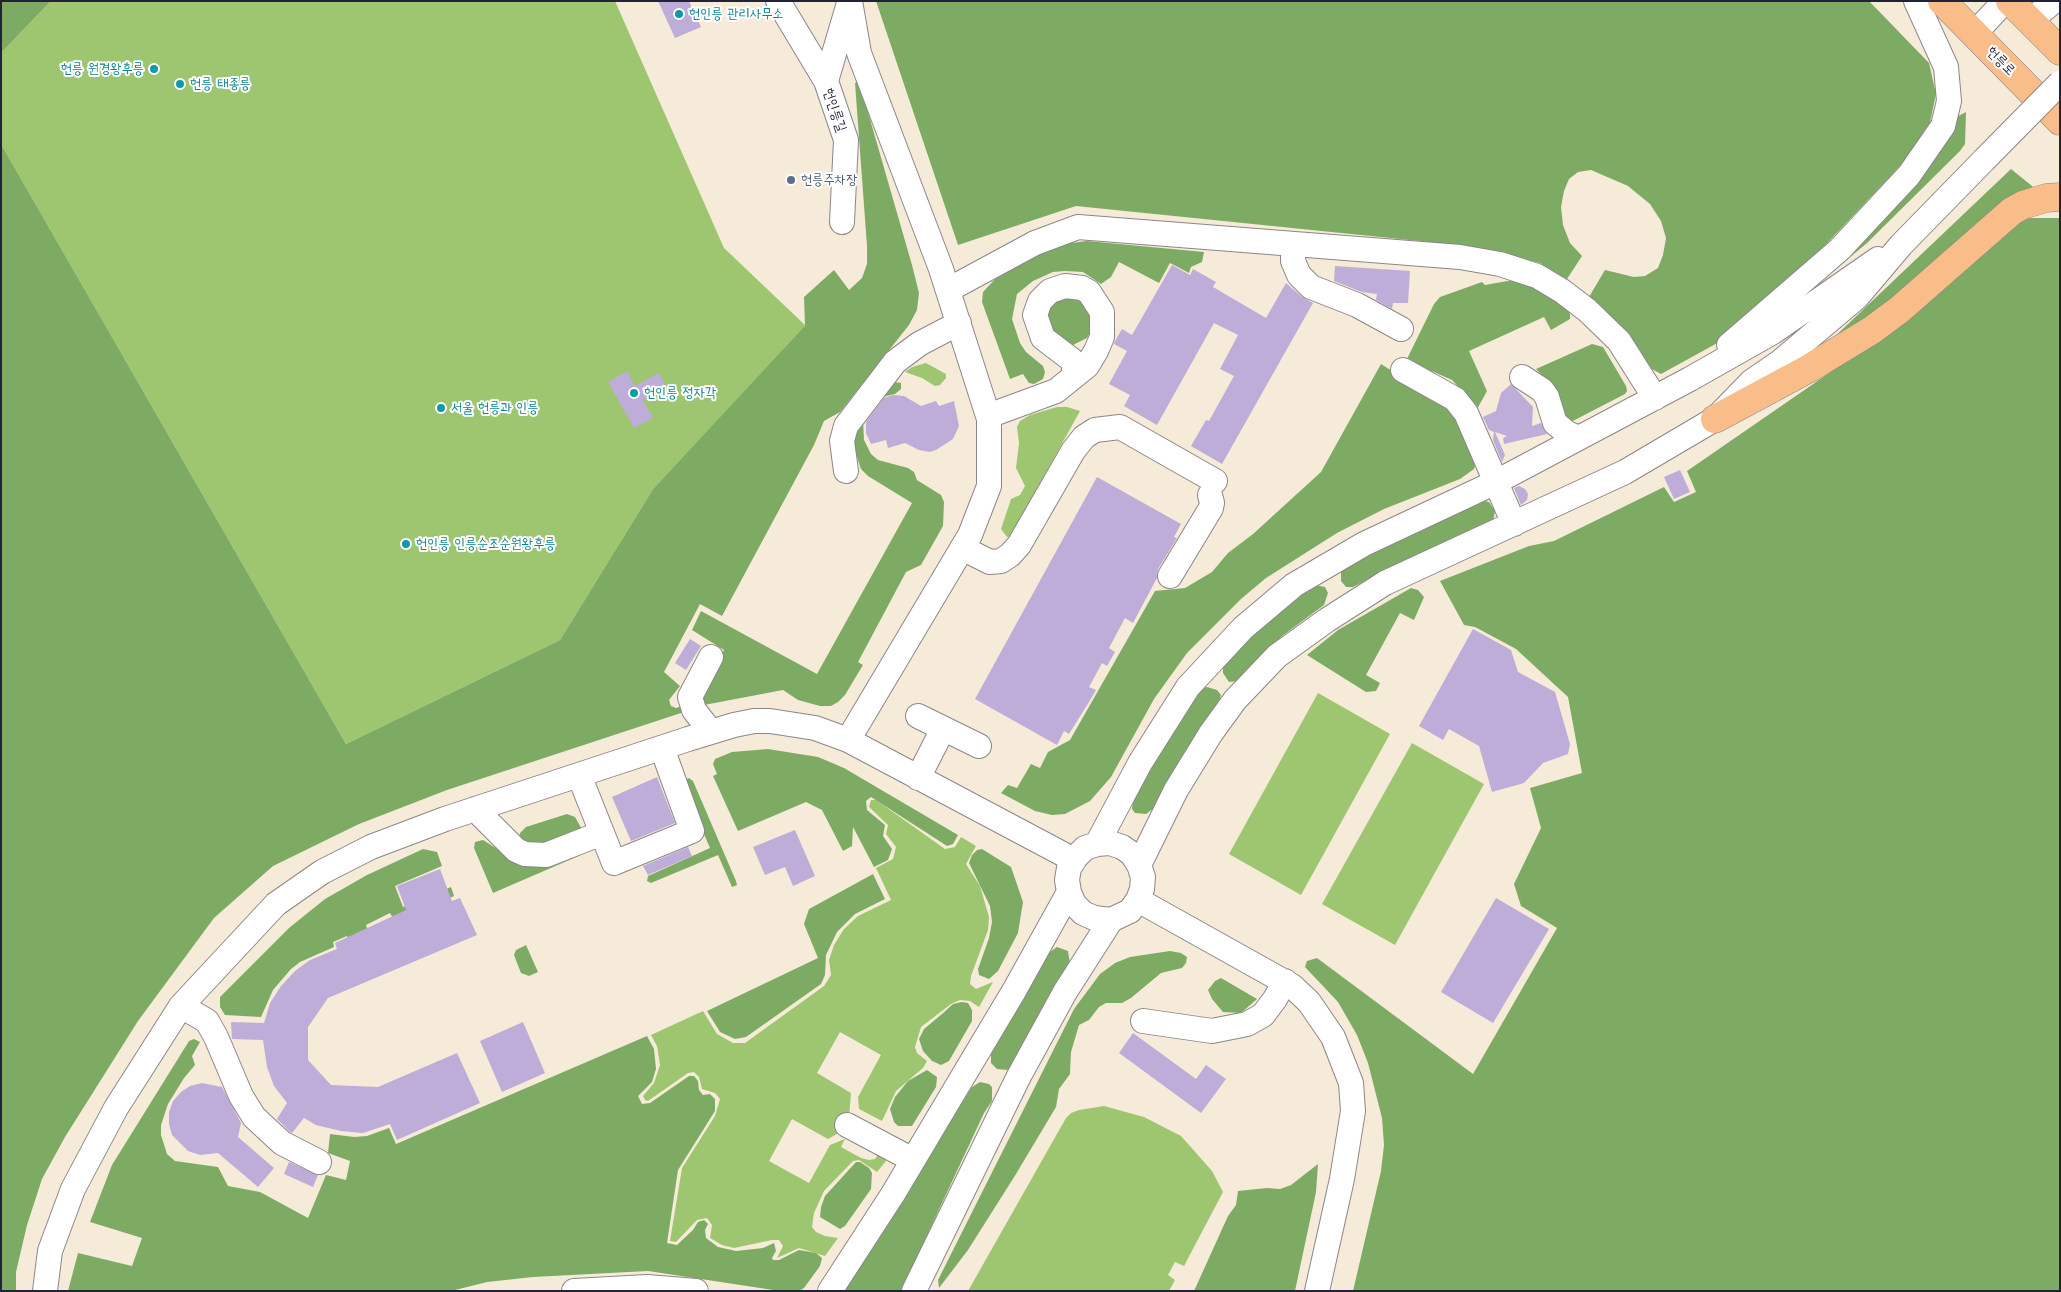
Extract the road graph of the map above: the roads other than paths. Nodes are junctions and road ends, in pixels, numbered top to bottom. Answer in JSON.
{"nodes":[{"id":1,"x":778,"y":1,"type":"edge"},
{"id":2,"x":850,"y":1,"type":"edge"},
{"id":3,"x":1916,"y":1,"type":"edge"},
{"id":4,"x":1942,"y":1,"type":"edge"},
{"id":5,"x":2005,"y":1,"type":"edge"},
{"id":6,"x":2010,"y":1,"type":"edge"},
{"id":7,"x":2054,"y":1,"type":"edge"},
{"id":8,"x":2030,"y":21,"type":"junction"},
{"id":9,"x":1974,"y":34,"type":"junction"},
{"id":10,"x":2060,"y":51,"type":"edge"},
{"id":11,"x":826,"y":81,"type":"junction"},
{"id":12,"x":2060,"y":83,"type":"edge"},
{"id":13,"x":2060,"y":121,"type":"edge"},
{"id":14,"x":2060,"y":197,"type":"edge"},
{"id":15,"x":842,"y":222,"type":"dead end"},
{"id":16,"x":1293,"y":244,"type":"junction"},
{"id":17,"x":1901,"y":245,"type":"junction"},
{"id":18,"x":948,"y":290,"type":"junction"},
{"id":19,"x":959,"y":323,"type":"junction"},
{"id":20,"x":1401,"y":329,"type":"dead end"},
{"id":21,"x":1403,"y":370,"type":"dead end"},
{"id":22,"x":1699,"y":374,"type":"junction"},
{"id":23,"x":1074,"y":376,"type":"dead end"},
{"id":24,"x":1522,"y":377,"type":"dead end"},
{"id":25,"x":1655,"y":398,"type":"junction"},
{"id":26,"x":988,"y":416,"type":"junction"},
{"id":27,"x":1715,"y":419,"type":"junction"},
{"id":28,"x":1579,"y":438,"type":"junction"},
{"id":29,"x":846,"y":471,"type":"dead end"},
{"id":30,"x":1496,"y":482,"type":"junction"},
{"id":31,"x":1514,"y":524,"type":"junction"},
{"id":32,"x":962,"y":548,"type":"junction"},
{"id":33,"x":1170,"y":576,"type":"dead end"},
{"id":34,"x":711,"y":657,"type":"dead end"},
{"id":35,"x":918,"y":716,"type":"dead end"},
{"id":36,"x":943,"y":729,"type":"junction"},
{"id":37,"x":711,"y":732,"type":"junction"},
{"id":38,"x":848,"y":740,"type":"junction"},
{"id":39,"x":978,"y":746,"type":"dead end"},
{"id":40,"x":662,"y":748,"type":"junction"},
{"id":41,"x":579,"y":775,"type":"junction"},
{"id":42,"x":918,"y":778,"type":"junction"},
{"id":43,"x":475,"y":810,"type":"junction"},
{"id":44,"x":602,"y":833,"type":"junction"},
{"id":45,"x":1097,"y":844,"type":"junction"},
{"id":46,"x":1074,"y":860,"type":"junction"},
{"id":47,"x":1139,"y":865,"type":"junction"},
{"id":48,"x":1068,"y":892,"type":"junction"},
{"id":49,"x":1138,"y":900,"type":"junction"},
{"id":50,"x":1111,"y":920,"type":"junction"},
{"id":51,"x":1285,"y":982,"type":"junction"},
{"id":52,"x":181,"y":1006,"type":"junction"},
{"id":53,"x":1143,"y":1022,"type":"dead end"},
{"id":54,"x":847,"y":1125,"type":"dead end"},
{"id":55,"x":913,"y":1160,"type":"junction"},
{"id":56,"x":319,"y":1162,"type":"dead end"},
{"id":57,"x":45,"y":1291,"type":"edge"},
{"id":58,"x":574,"y":1291,"type":"edge"},
{"id":59,"x":696,"y":1291,"type":"edge"},
{"id":60,"x":830,"y":1291,"type":"edge"},
{"id":61,"x":914,"y":1291,"type":"edge"},
{"id":62,"x":1317,"y":1291,"type":"edge"}],
"edges":[{"from":1,"to":11,"type":"street"},
{"from":2,"to":11,"type":"street","name":"헌인릉길"},
{"from":2,"to":18,"type":"street"},
{"from":3,"to":22,"type":"street"},
{"from":4,"to":9,"type":"main road","name":"헌릉로"},
{"from":5,"to":9,"type":"street"},
{"from":6,"to":8,"type":"main road"},
{"from":7,"to":8,"type":"street"},
{"from":8,"to":10,"type":"main road"},
{"from":9,"to":13,"type":"main road","name":"헌릉로"},
{"from":11,"to":15,"type":"street","name":"헌인릉길"},
{"from":12,"to":17,"type":"street","bridge":true},
{"from":14,"to":27,"type":"main road"},
{"from":16,"to":18,"type":"street"},
{"from":16,"to":20,"type":"street"},
{"from":16,"to":25,"type":"street"},
{"from":17,"to":22,"type":"street"},
{"from":17,"to":27,"type":"street"},
{"from":18,"to":19,"type":"street"},
{"from":19,"to":26,"type":"street"},
{"from":19,"to":29,"type":"street"},
{"from":21,"to":30,"type":"street"},
{"from":22,"to":25,"type":"street"},
{"from":23,"to":26,"type":"street"},
{"from":24,"to":28,"type":"street"},
{"from":25,"to":28,"type":"street"},
{"from":26,"to":32,"type":"street"},
{"from":27,"to":31,"type":"street"},
{"from":28,"to":30,"type":"street"},
{"from":30,"to":31,"type":"street"},
{"from":30,"to":45,"type":"street"},
{"from":31,"to":47,"type":"street"},
{"from":32,"to":33,"type":"street"},
{"from":32,"to":38,"type":"street"},
{"from":34,"to":37,"type":"street"},
{"from":35,"to":36,"type":"street"},
{"from":36,"to":39,"type":"street"},
{"from":36,"to":42,"type":"street"},
{"from":37,"to":38,"type":"street"},
{"from":37,"to":40,"type":"street"},
{"from":38,"to":42,"type":"street"},
{"from":40,"to":41,"type":"street"},
{"from":40,"to":44,"type":"street"},
{"from":41,"to":43,"type":"street"},
{"from":41,"to":44,"type":"street"},
{"from":42,"to":46,"type":"street"},
{"from":43,"to":44,"type":"street"},
{"from":43,"to":52,"type":"street"},
{"from":45,"to":46,"type":"street"},
{"from":45,"to":47,"type":"street"},
{"from":46,"to":48,"type":"street"},
{"from":47,"to":49,"type":"street"},
{"from":48,"to":50,"type":"street"},
{"from":48,"to":55,"type":"street"},
{"from":49,"to":50,"type":"street"},
{"from":49,"to":51,"type":"street"},
{"from":50,"to":61,"type":"street"},
{"from":51,"to":53,"type":"street"},
{"from":51,"to":62,"type":"street"},
{"from":52,"to":56,"type":"street"},
{"from":52,"to":57,"type":"street"},
{"from":54,"to":55,"type":"street"},
{"from":55,"to":60,"type":"street"},
{"from":58,"to":59,"type":"street"}]}
